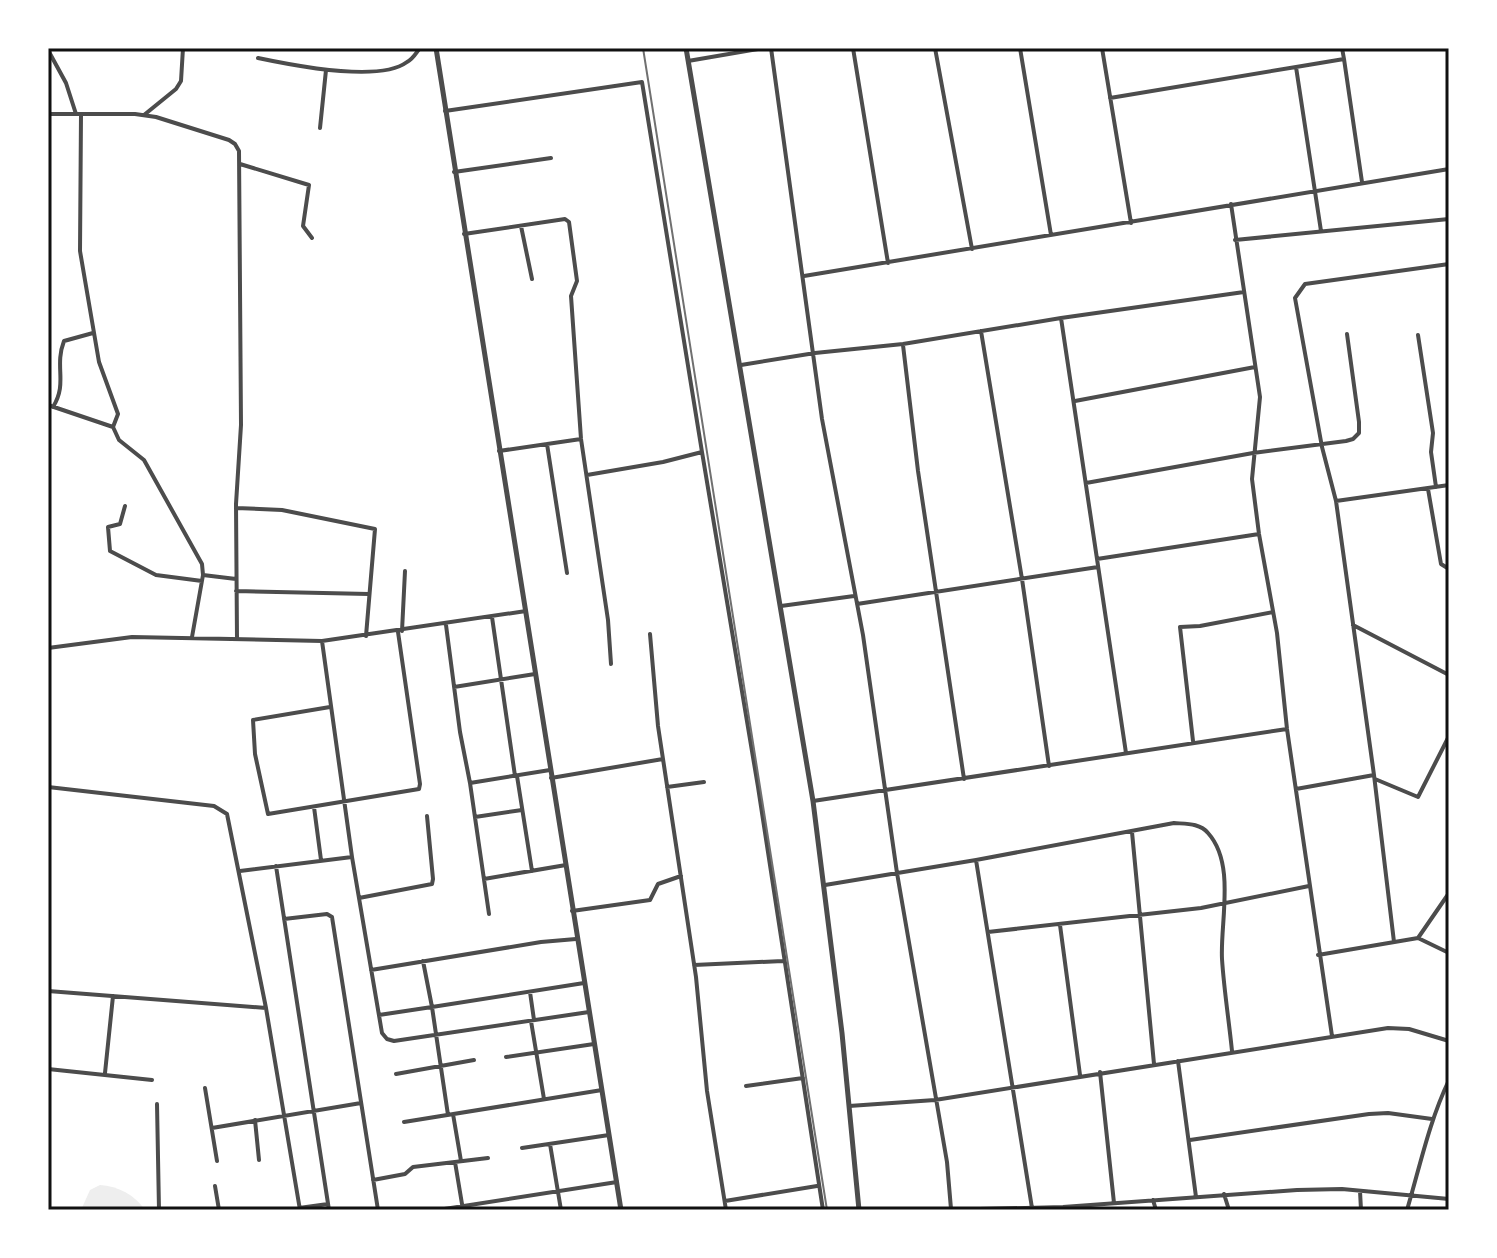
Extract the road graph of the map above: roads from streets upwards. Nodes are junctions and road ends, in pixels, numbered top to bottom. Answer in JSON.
{"nodes":[{"id":1,"x":183,"y":48,"type":"edge"},
{"id":2,"x":420,"y":48,"type":"edge"},
{"id":3,"x":436,"y":48,"type":"edge"},
{"id":4,"x":686,"y":48,"type":"edge"},
{"id":5,"x":764,"y":48,"type":"edge"},
{"id":6,"x":771,"y":48,"type":"edge"},
{"id":7,"x":853,"y":48,"type":"edge"},
{"id":8,"x":935,"y":48,"type":"edge"},
{"id":9,"x":1020,"y":48,"type":"edge"},
{"id":10,"x":1102,"y":48,"type":"edge"},
{"id":11,"x":1342,"y":48,"type":"edge"},
{"id":12,"x":48,"y":50,"type":"edge"},
{"id":13,"x":258,"y":58,"type":"dead end"},
{"id":14,"x":1344,"y":59,"type":"junction"},
{"id":15,"x":688,"y":61,"type":"junction"},
{"id":16,"x":1296,"y":67,"type":"junction"},
{"id":17,"x":326,"y":70,"type":"junction"},
{"id":18,"x":1110,"y":98,"type":"junction"},
{"id":19,"x":445,"y":111,"type":"junction"},
{"id":20,"x":48,"y":114,"type":"edge"},
{"id":21,"x":79,"y":114,"type":"junction"},
{"id":22,"x":144,"y":115,"type":"junction"},
{"id":23,"x":320,"y":128,"type":"dead end"},
{"id":24,"x":551,"y":158,"type":"dead end"},
{"id":25,"x":240,"y":164,"type":"junction"},
{"id":26,"x":1449,"y":169,"type":"edge"},
{"id":27,"x":454,"y":173,"type":"junction"},
{"id":28,"x":1362,"y":182,"type":"junction"},
{"id":29,"x":1313,"y":190,"type":"junction"},
{"id":30,"x":1231,"y":204,"type":"junction"},
{"id":31,"x":1449,"y":219,"type":"edge"},
{"id":32,"x":1131,"y":223,"type":"junction"},
{"id":33,"x":521,"y":226,"type":"junction"},
{"id":34,"x":1321,"y":231,"type":"junction"},
{"id":35,"x":463,"y":234,"type":"junction"},
{"id":36,"x":1051,"y":235,"type":"junction"},
{"id":37,"x":312,"y":238,"type":"dead end"},
{"id":38,"x":1235,"y":240,"type":"junction"},
{"id":39,"x":972,"y":249,"type":"junction"},
{"id":40,"x":888,"y":263,"type":"junction"},
{"id":41,"x":1449,"y":264,"type":"edge"},
{"id":42,"x":804,"y":276,"type":"junction"},
{"id":43,"x":532,"y":279,"type":"dead end"},
{"id":44,"x":1244,"y":292,"type":"junction"},
{"id":45,"x":1061,"y":318,"type":"junction"},
{"id":46,"x":981,"y":331,"type":"junction"},
{"id":47,"x":93,"y":333,"type":"junction"},
{"id":48,"x":1347,"y":334,"type":"dead end"},
{"id":49,"x":1418,"y":335,"type":"dead end"},
{"id":50,"x":903,"y":344,"type":"junction"},
{"id":51,"x":815,"y":353,"type":"junction"},
{"id":52,"x":741,"y":365,"type":"junction"},
{"id":53,"x":1255,"y":367,"type":"junction"},
{"id":54,"x":1075,"y":401,"type":"junction"},
{"id":55,"x":51,"y":406,"type":"edge"},
{"id":56,"x":113,"y":427,"type":"junction"},
{"id":57,"x":581,"y":439,"type":"junction"},
{"id":58,"x":547,"y":444,"type":"junction"},
{"id":59,"x":1322,"y":447,"type":"junction"},
{"id":60,"x":499,"y":451,"type":"junction"},
{"id":61,"x":702,"y":452,"type":"junction"},
{"id":62,"x":1253,"y":453,"type":"junction"},
{"id":63,"x":587,"y":475,"type":"junction"},
{"id":64,"x":1086,"y":483,"type":"junction"},
{"id":65,"x":1449,"y":485,"type":"edge"},
{"id":66,"x":1436,"y":487,"type":"junction"},
{"id":67,"x":1428,"y":489,"type":"junction"},
{"id":68,"x":1336,"y":501,"type":"junction"},
{"id":69,"x":125,"y":506,"type":"dead end"},
{"id":70,"x":236,"y":508,"type":"junction"},
{"id":71,"x":1259,"y":534,"type":"junction"},
{"id":72,"x":1097,"y":559,"type":"junction"},
{"id":73,"x":1098,"y":567,"type":"junction"},
{"id":74,"x":1449,"y":569,"type":"edge"},
{"id":75,"x":405,"y":571,"type":"dead end"},
{"id":76,"x":567,"y":573,"type":"dead end"},
{"id":77,"x":203,"y":575,"type":"junction"},
{"id":78,"x":236,"y":579,"type":"junction"},
{"id":79,"x":1022,"y":579,"type":"junction"},
{"id":80,"x":202,"y":581,"type":"junction"},
{"id":81,"x":236,"y":591,"type":"junction"},
{"id":82,"x":937,"y":593,"type":"junction"},
{"id":83,"x":370,"y":594,"type":"junction"},
{"id":84,"x":854,"y":596,"type":"junction"},
{"id":85,"x":857,"y":604,"type":"junction"},
{"id":86,"x":781,"y":606,"type":"junction"},
{"id":87,"x":526,"y":611,"type":"junction"},
{"id":88,"x":1273,"y":612,"type":"junction"},
{"id":89,"x":492,"y":617,"type":"junction"},
{"id":90,"x":446,"y":625,"type":"junction"},
{"id":91,"x":1353,"y":625,"type":"junction"},
{"id":92,"x":400,"y":631,"type":"junction"},
{"id":93,"x":650,"y":634,"type":"dead end"},
{"id":94,"x":366,"y":636,"type":"junction"},
{"id":95,"x":192,"y":637,"type":"junction"},
{"id":96,"x":237,"y":639,"type":"junction"},
{"id":97,"x":322,"y":641,"type":"junction"},
{"id":98,"x":48,"y":648,"type":"edge"},
{"id":99,"x":611,"y":664,"type":"dead end"},
{"id":100,"x":535,"y":674,"type":"junction"},
{"id":101,"x":1449,"y":675,"type":"edge"},
{"id":102,"x":501,"y":679,"type":"junction"},
{"id":103,"x":454,"y":687,"type":"junction"},
{"id":104,"x":330,"y":707,"type":"junction"},
{"id":105,"x":1287,"y":729,"type":"junction"},
{"id":106,"x":1449,"y":736,"type":"edge"},
{"id":107,"x":1193,"y":742,"type":"junction"},
{"id":108,"x":1126,"y":753,"type":"junction"},
{"id":109,"x":663,"y":759,"type":"junction"},
{"id":110,"x":1049,"y":766,"type":"junction"},
{"id":111,"x":550,"y":770,"type":"junction"},
{"id":112,"x":516,"y":776,"type":"junction"},
{"id":113,"x":1374,"y":777,"type":"junction"},
{"id":114,"x":551,"y":778,"type":"junction"},
{"id":115,"x":964,"y":779,"type":"junction"},
{"id":116,"x":704,"y":782,"type":"dead end"},
{"id":117,"x":470,"y":783,"type":"junction"},
{"id":118,"x":48,"y":787,"type":"edge"},
{"id":119,"x":667,"y":787,"type":"junction"},
{"id":120,"x":1296,"y":789,"type":"junction"},
{"id":121,"x":884,"y":790,"type":"junction"},
{"id":122,"x":813,"y":801,"type":"junction"},
{"id":123,"x":344,"y":802,"type":"junction"},
{"id":124,"x":314,"y":807,"type":"junction"},
{"id":125,"x":522,"y":810,"type":"junction"},
{"id":126,"x":427,"y":816,"type":"dead end"},
{"id":127,"x":475,"y":817,"type":"junction"},
{"id":128,"x":1132,"y":832,"type":"junction"},
{"id":129,"x":352,"y":857,"type":"junction"},
{"id":130,"x":976,"y":860,"type":"junction"},
{"id":131,"x":322,"y":861,"type":"junction"},
{"id":132,"x":566,"y":865,"type":"junction"},
{"id":133,"x":276,"y":866,"type":"junction"},
{"id":134,"x":240,"y":871,"type":"junction"},
{"id":135,"x":532,"y":871,"type":"junction"},
{"id":136,"x":897,"y":873,"type":"junction"},
{"id":137,"x":681,"y":876,"type":"junction"},
{"id":138,"x":484,"y":879,"type":"junction"},
{"id":139,"x":825,"y":885,"type":"junction"},
{"id":140,"x":1309,"y":886,"type":"junction"},
{"id":141,"x":1449,"y":893,"type":"edge"},
{"id":142,"x":359,"y":898,"type":"junction"},
{"id":143,"x":1226,"y":903,"type":"junction"},
{"id":144,"x":572,"y":911,"type":"junction"},
{"id":145,"x":489,"y":914,"type":"dead end"},
{"id":146,"x":1140,"y":916,"type":"junction"},
{"id":147,"x":284,"y":919,"type":"junction"},
{"id":148,"x":1060,"y":925,"type":"junction"},
{"id":149,"x":988,"y":932,"type":"junction"},
{"id":150,"x":1418,"y":938,"type":"junction"},
{"id":151,"x":576,"y":939,"type":"junction"},
{"id":152,"x":1394,"y":942,"type":"junction"},
{"id":153,"x":1449,"y":953,"type":"edge"},
{"id":154,"x":1318,"y":955,"type":"junction"},
{"id":155,"x":423,"y":961,"type":"junction"},
{"id":156,"x":784,"y":961,"type":"junction"},
{"id":157,"x":694,"y":965,"type":"junction"},
{"id":158,"x":371,"y":970,"type":"junction"},
{"id":159,"x":584,"y":983,"type":"junction"},
{"id":160,"x":48,"y":991,"type":"edge"},
{"id":161,"x":530,"y":992,"type":"junction"},
{"id":162,"x":113,"y":996,"type":"junction"},
{"id":163,"x":432,"y":1007,"type":"junction"},
{"id":164,"x":266,"y":1008,"type":"junction"},
{"id":165,"x":589,"y":1012,"type":"junction"},
{"id":166,"x":379,"y":1015,"type":"junction"},
{"id":167,"x":532,"y":1021,"type":"junction"},
{"id":168,"x":437,"y":1036,"type":"junction"},
{"id":169,"x":1332,"y":1036,"type":"junction"},
{"id":170,"x":1449,"y":1041,"type":"edge"},
{"id":171,"x":594,"y":1044,"type":"junction"},
{"id":172,"x":1232,"y":1051,"type":"junction"},
{"id":173,"x":536,"y":1052,"type":"junction"},
{"id":174,"x":506,"y":1057,"type":"dead end"},
{"id":175,"x":474,"y":1060,"type":"dead end"},
{"id":176,"x":1178,"y":1060,"type":"junction"},
{"id":177,"x":1154,"y":1064,"type":"junction"},
{"id":178,"x":441,"y":1066,"type":"junction"},
{"id":179,"x":48,"y":1069,"type":"edge"},
{"id":180,"x":1100,"y":1072,"type":"junction"},
{"id":181,"x":105,"y":1073,"type":"junction"},
{"id":182,"x":396,"y":1074,"type":"dead end"},
{"id":183,"x":1080,"y":1075,"type":"junction"},
{"id":184,"x":803,"y":1078,"type":"junction"},
{"id":185,"x":152,"y":1080,"type":"dead end"},
{"id":186,"x":1449,"y":1080,"type":"edge"},
{"id":187,"x":746,"y":1086,"type":"dead end"},
{"id":188,"x":205,"y":1088,"type":"dead end"},
{"id":189,"x":1015,"y":1088,"type":"junction"},
{"id":190,"x":602,"y":1090,"type":"junction"},
{"id":191,"x":1446,"y":1092,"type":"edge"},
{"id":192,"x":544,"y":1099,"type":"junction"},
{"id":193,"x":935,"y":1100,"type":"junction"},
{"id":194,"x":361,"y":1103,"type":"junction"},
{"id":195,"x":157,"y":1104,"type":"dead end"},
{"id":196,"x":849,"y":1106,"type":"junction"},
{"id":197,"x":314,"y":1110,"type":"junction"},
{"id":198,"x":451,"y":1114,"type":"junction"},
{"id":199,"x":284,"y":1115,"type":"junction"},
{"id":200,"x":1432,"y":1119,"type":"junction"},
{"id":201,"x":255,"y":1120,"type":"junction"},
{"id":202,"x":404,"y":1122,"type":"dead end"},
{"id":203,"x":212,"y":1128,"type":"junction"},
{"id":204,"x":609,"y":1135,"type":"junction"},
{"id":205,"x":1190,"y":1140,"type":"junction"},
{"id":206,"x":550,"y":1144,"type":"junction"},
{"id":207,"x":522,"y":1148,"type":"dead end"},
{"id":208,"x":488,"y":1158,"type":"dead end"},
{"id":209,"x":259,"y":1160,"type":"dead end"},
{"id":210,"x":217,"y":1161,"type":"dead end"},
{"id":211,"x":458,"y":1162,"type":"junction"},
{"id":212,"x":373,"y":1180,"type":"junction"},
{"id":213,"x":617,"y":1182,"type":"junction"},
{"id":214,"x":215,"y":1186,"type":"dead end"},
{"id":215,"x":818,"y":1186,"type":"junction"},
{"id":216,"x":1360,"y":1191,"type":"junction"},
{"id":217,"x":558,"y":1192,"type":"junction"},
{"id":218,"x":1224,"y":1194,"type":"junction"},
{"id":219,"x":1411,"y":1196,"type":"junction"},
{"id":220,"x":1196,"y":1197,"type":"junction"},
{"id":221,"x":1449,"y":1199,"type":"edge"},
{"id":222,"x":1153,"y":1200,"type":"junction"},
{"id":223,"x":725,"y":1201,"type":"junction"},
{"id":224,"x":1114,"y":1203,"type":"junction"},
{"id":225,"x":1449,"y":1206,"type":"edge"},
{"id":226,"x":329,"y":1207,"type":"edge"},
{"id":227,"x":463,"y":1208,"type":"edge"},
{"id":228,"x":1032,"y":1208,"type":"junction"},
{"id":229,"x":1091,"y":1208,"type":"edge"},
{"id":230,"x":299,"y":1209,"type":"edge"},
{"id":231,"x":159,"y":1210,"type":"edge"},
{"id":232,"x":219,"y":1210,"type":"edge"},
{"id":233,"x":378,"y":1210,"type":"edge"},
{"id":234,"x":438,"y":1210,"type":"edge"},
{"id":235,"x":561,"y":1210,"type":"edge"},
{"id":236,"x":621,"y":1210,"type":"edge"},
{"id":237,"x":726,"y":1210,"type":"edge"},
{"id":238,"x":823,"y":1210,"type":"edge"},
{"id":239,"x":859,"y":1210,"type":"edge"},
{"id":240,"x":941,"y":1210,"type":"edge"},
{"id":241,"x":949,"y":1210,"type":"edge"},
{"id":242,"x":1156,"y":1210,"type":"edge"},
{"id":243,"x":1229,"y":1210,"type":"edge"},
{"id":244,"x":1361,"y":1210,"type":"edge"},
{"id":245,"x":1407,"y":1210,"type":"edge"}],
"edges":[{"from":1,"to":22,"type":"street"},
{"from":2,"to":17,"type":"street"},
{"from":3,"to":19,"type":"street"},
{"from":4,"to":15,"type":"street"},
{"from":5,"to":15,"type":"street"},
{"from":6,"to":42,"type":"street"},
{"from":7,"to":40,"type":"street"},
{"from":8,"to":39,"type":"street"},
{"from":9,"to":36,"type":"street"},
{"from":10,"to":18,"type":"street"},
{"from":11,"to":14,"type":"street"},
{"from":12,"to":21,"type":"street"},
{"from":13,"to":17,"type":"street"},
{"from":14,"to":16,"type":"street"},
{"from":14,"to":28,"type":"street"},
{"from":15,"to":52,"type":"street"},
{"from":16,"to":18,"type":"street"},
{"from":16,"to":29,"type":"street"},
{"from":17,"to":23,"type":"street"},
{"from":18,"to":32,"type":"street"},
{"from":19,"to":27,"type":"street"},
{"from":19,"to":61,"type":"street"},
{"from":20,"to":21,"type":"street"},
{"from":21,"to":22,"type":"street"},
{"from":21,"to":47,"type":"street"},
{"from":22,"to":25,"type":"street"},
{"from":24,"to":27,"type":"street"},
{"from":25,"to":37,"type":"street"},
{"from":25,"to":70,"type":"street"},
{"from":26,"to":28,"type":"street"},
{"from":27,"to":35,"type":"street"},
{"from":28,"to":29,"type":"street"},
{"from":29,"to":30,"type":"street"},
{"from":29,"to":34,"type":"street"},
{"from":30,"to":32,"type":"street"},
{"from":30,"to":38,"type":"street"},
{"from":31,"to":34,"type":"street"},
{"from":32,"to":36,"type":"street"},
{"from":33,"to":35,"type":"street"},
{"from":33,"to":43,"type":"street"},
{"from":33,"to":57,"type":"street"},
{"from":34,"to":38,"type":"street"},
{"from":35,"to":60,"type":"street"},
{"from":36,"to":39,"type":"street"},
{"from":38,"to":44,"type":"street"},
{"from":39,"to":40,"type":"street"},
{"from":40,"to":42,"type":"street"},
{"from":41,"to":59,"type":"street"},
{"from":42,"to":51,"type":"street"},
{"from":44,"to":45,"type":"street"},
{"from":44,"to":53,"type":"street"},
{"from":45,"to":46,"type":"street"},
{"from":45,"to":54,"type":"street"},
{"from":46,"to":50,"type":"street"},
{"from":46,"to":79,"type":"street"},
{"from":47,"to":55,"type":"street"},
{"from":47,"to":56,"type":"street"},
{"from":48,"to":59,"type":"street"},
{"from":49,"to":66,"type":"street"},
{"from":50,"to":51,"type":"street"},
{"from":50,"to":82,"type":"street"},
{"from":51,"to":52,"type":"street"},
{"from":51,"to":84,"type":"street"},
{"from":52,"to":86,"type":"street"},
{"from":53,"to":54,"type":"street"},
{"from":53,"to":62,"type":"street"},
{"from":54,"to":64,"type":"street"},
{"from":55,"to":56,"type":"street"},
{"from":56,"to":77,"type":"street"},
{"from":57,"to":58,"type":"street"},
{"from":57,"to":63,"type":"street"},
{"from":58,"to":60,"type":"street"},
{"from":58,"to":76,"type":"street"},
{"from":59,"to":62,"type":"street"},
{"from":59,"to":68,"type":"street"},
{"from":60,"to":87,"type":"street"},
{"from":61,"to":63,"type":"street"},
{"from":61,"to":156,"type":"street"},
{"from":62,"to":64,"type":"street"},
{"from":62,"to":71,"type":"street"},
{"from":63,"to":99,"type":"street"},
{"from":64,"to":72,"type":"street"},
{"from":65,"to":66,"type":"street"},
{"from":66,"to":67,"type":"street"},
{"from":67,"to":68,"type":"street"},
{"from":67,"to":74,"type":"street"},
{"from":68,"to":91,"type":"street"},
{"from":69,"to":80,"type":"street"},
{"from":70,"to":78,"type":"street"},
{"from":70,"to":83,"type":"street"},
{"from":71,"to":72,"type":"street"},
{"from":71,"to":88,"type":"street"},
{"from":72,"to":73,"type":"street"},
{"from":73,"to":79,"type":"street"},
{"from":73,"to":108,"type":"street"},
{"from":75,"to":92,"type":"street"},
{"from":77,"to":78,"type":"street"},
{"from":77,"to":80,"type":"street"},
{"from":78,"to":81,"type":"street"},
{"from":79,"to":82,"type":"street"},
{"from":79,"to":110,"type":"street"},
{"from":80,"to":95,"type":"street"},
{"from":81,"to":83,"type":"street"},
{"from":81,"to":96,"type":"street"},
{"from":82,"to":85,"type":"street"},
{"from":82,"to":115,"type":"street"},
{"from":83,"to":94,"type":"street"},
{"from":84,"to":85,"type":"street"},
{"from":84,"to":86,"type":"street"},
{"from":85,"to":121,"type":"street"},
{"from":86,"to":122,"type":"street"},
{"from":87,"to":89,"type":"street"},
{"from":87,"to":100,"type":"street"},
{"from":88,"to":105,"type":"street"},
{"from":88,"to":107,"type":"street"},
{"from":89,"to":90,"type":"street"},
{"from":89,"to":102,"type":"street"},
{"from":90,"to":92,"type":"street"},
{"from":90,"to":103,"type":"street"},
{"from":91,"to":101,"type":"street"},
{"from":91,"to":113,"type":"street"},
{"from":92,"to":94,"type":"street"},
{"from":92,"to":123,"type":"street"},
{"from":93,"to":109,"type":"street"},
{"from":94,"to":97,"type":"street"},
{"from":95,"to":96,"type":"street"},
{"from":95,"to":98,"type":"street"},
{"from":96,"to":97,"type":"street"},
{"from":97,"to":104,"type":"street"},
{"from":100,"to":102,"type":"street"},
{"from":100,"to":111,"type":"street"},
{"from":102,"to":103,"type":"street"},
{"from":102,"to":112,"type":"street"},
{"from":103,"to":117,"type":"street"},
{"from":104,"to":123,"type":"street"},
{"from":104,"to":124,"type":"street"},
{"from":105,"to":107,"type":"street"},
{"from":105,"to":120,"type":"street"},
{"from":106,"to":113,"type":"street"},
{"from":107,"to":108,"type":"street"},
{"from":108,"to":110,"type":"street"},
{"from":109,"to":114,"type":"street"},
{"from":109,"to":119,"type":"street"},
{"from":110,"to":115,"type":"street"},
{"from":111,"to":112,"type":"street"},
{"from":111,"to":114,"type":"street"},
{"from":112,"to":117,"type":"street"},
{"from":112,"to":125,"type":"street"},
{"from":113,"to":120,"type":"street"},
{"from":113,"to":152,"type":"street"},
{"from":114,"to":132,"type":"street"},
{"from":115,"to":121,"type":"street"},
{"from":116,"to":119,"type":"street"},
{"from":117,"to":127,"type":"street"},
{"from":118,"to":134,"type":"street"},
{"from":119,"to":137,"type":"street"},
{"from":120,"to":140,"type":"street"},
{"from":121,"to":122,"type":"street"},
{"from":121,"to":136,"type":"street"},
{"from":122,"to":139,"type":"street"},
{"from":123,"to":124,"type":"street"},
{"from":123,"to":129,"type":"street"},
{"from":124,"to":131,"type":"street"},
{"from":125,"to":127,"type":"street"},
{"from":125,"to":135,"type":"street"},
{"from":126,"to":142,"type":"street"},
{"from":127,"to":138,"type":"street"},
{"from":128,"to":130,"type":"street"},
{"from":128,"to":143,"type":"street"},
{"from":128,"to":146,"type":"street"},
{"from":129,"to":131,"type":"street"},
{"from":129,"to":142,"type":"street"},
{"from":130,"to":136,"type":"street"},
{"from":130,"to":149,"type":"street"},
{"from":131,"to":133,"type":"street"},
{"from":132,"to":135,"type":"street"},
{"from":132,"to":144,"type":"street"},
{"from":133,"to":134,"type":"street"},
{"from":133,"to":147,"type":"street"},
{"from":134,"to":164,"type":"street"},
{"from":135,"to":138,"type":"street"},
{"from":136,"to":139,"type":"street"},
{"from":136,"to":193,"type":"street"},
{"from":137,"to":144,"type":"street"},
{"from":137,"to":157,"type":"street"},
{"from":138,"to":145,"type":"street"},
{"from":139,"to":196,"type":"street"},
{"from":140,"to":143,"type":"street"},
{"from":140,"to":154,"type":"street"},
{"from":141,"to":150,"type":"street"},
{"from":142,"to":158,"type":"street"},
{"from":143,"to":146,"type":"street"},
{"from":143,"to":172,"type":"street"},
{"from":144,"to":151,"type":"street"},
{"from":146,"to":148,"type":"street"},
{"from":146,"to":177,"type":"street"},
{"from":147,"to":194,"type":"street"},
{"from":147,"to":197,"type":"street"},
{"from":148,"to":149,"type":"street"},
{"from":148,"to":183,"type":"street"},
{"from":149,"to":189,"type":"street"},
{"from":150,"to":152,"type":"street"},
{"from":150,"to":153,"type":"street"},
{"from":151,"to":155,"type":"street"},
{"from":151,"to":159,"type":"street"},
{"from":152,"to":154,"type":"street"},
{"from":154,"to":169,"type":"street"},
{"from":155,"to":158,"type":"street"},
{"from":155,"to":163,"type":"street"},
{"from":156,"to":157,"type":"street"},
{"from":156,"to":184,"type":"street"},
{"from":157,"to":223,"type":"street"},
{"from":158,"to":166,"type":"street"},
{"from":159,"to":161,"type":"street"},
{"from":159,"to":165,"type":"street"},
{"from":160,"to":162,"type":"street"},
{"from":161,"to":163,"type":"street"},
{"from":161,"to":167,"type":"street"},
{"from":162,"to":164,"type":"street"},
{"from":162,"to":181,"type":"street"},
{"from":163,"to":166,"type":"street"},
{"from":163,"to":168,"type":"street"},
{"from":164,"to":199,"type":"street"},
{"from":165,"to":167,"type":"street"},
{"from":165,"to":171,"type":"street"},
{"from":166,"to":168,"type":"street"},
{"from":167,"to":168,"type":"street"},
{"from":167,"to":173,"type":"street"},
{"from":168,"to":178,"type":"street"},
{"from":169,"to":170,"type":"street"},
{"from":169,"to":172,"type":"street"},
{"from":171,"to":173,"type":"street"},
{"from":171,"to":190,"type":"street"},
{"from":172,"to":176,"type":"street"},
{"from":173,"to":174,"type":"street"},
{"from":173,"to":192,"type":"street"},
{"from":175,"to":178,"type":"street"},
{"from":176,"to":177,"type":"street"},
{"from":176,"to":205,"type":"street"},
{"from":177,"to":180,"type":"street"},
{"from":178,"to":182,"type":"street"},
{"from":178,"to":198,"type":"street"},
{"from":179,"to":181,"type":"street"},
{"from":180,"to":183,"type":"street"},
{"from":180,"to":224,"type":"street"},
{"from":181,"to":185,"type":"street"},
{"from":183,"to":189,"type":"street"},
{"from":184,"to":187,"type":"street"},
{"from":184,"to":215,"type":"street"},
{"from":186,"to":191,"type":"street"},
{"from":188,"to":203,"type":"street"},
{"from":189,"to":193,"type":"street"},
{"from":189,"to":228,"type":"street"},
{"from":190,"to":192,"type":"street"},
{"from":190,"to":204,"type":"street"},
{"from":191,"to":200,"type":"street"},
{"from":192,"to":198,"type":"street"},
{"from":193,"to":196,"type":"street"},
{"from":193,"to":241,"type":"street"},
{"from":194,"to":197,"type":"street"},
{"from":194,"to":212,"type":"street"},
{"from":195,"to":231,"type":"street"},
{"from":196,"to":239,"type":"street"},
{"from":197,"to":199,"type":"street"},
{"from":197,"to":226,"type":"street"},
{"from":198,"to":202,"type":"street"},
{"from":198,"to":211,"type":"street"},
{"from":199,"to":201,"type":"street"},
{"from":199,"to":230,"type":"street"},
{"from":200,"to":205,"type":"street"},
{"from":200,"to":219,"type":"street"},
{"from":201,"to":203,"type":"street"},
{"from":201,"to":209,"type":"street"},
{"from":203,"to":210,"type":"street"},
{"from":204,"to":206,"type":"street"},
{"from":204,"to":213,"type":"street"},
{"from":205,"to":220,"type":"street"},
{"from":206,"to":207,"type":"street"},
{"from":206,"to":217,"type":"street"},
{"from":208,"to":211,"type":"street"},
{"from":211,"to":212,"type":"street"},
{"from":211,"to":227,"type":"street"},
{"from":212,"to":233,"type":"street"},
{"from":213,"to":217,"type":"street"},
{"from":213,"to":236,"type":"street"},
{"from":214,"to":232,"type":"street"},
{"from":215,"to":223,"type":"street"},
{"from":215,"to":238,"type":"street"},
{"from":216,"to":218,"type":"street"},
{"from":216,"to":219,"type":"street"},
{"from":216,"to":244,"type":"street"},
{"from":217,"to":227,"type":"street"},
{"from":217,"to":235,"type":"street"},
{"from":218,"to":220,"type":"street"},
{"from":218,"to":243,"type":"street"},
{"from":219,"to":221,"type":"street"},
{"from":219,"to":245,"type":"street"},
{"from":220,"to":222,"type":"street"},
{"from":221,"to":225,"type":"street"},
{"from":222,"to":224,"type":"street"},
{"from":222,"to":242,"type":"street"},
{"from":223,"to":237,"type":"street"},
{"from":224,"to":229,"type":"street"},
{"from":226,"to":230,"type":"street"},
{"from":227,"to":234,"type":"street"},
{"from":228,"to":229,"type":"street"},
{"from":228,"to":241,"type":"street"},
{"from":240,"to":241,"type":"street"}]}
